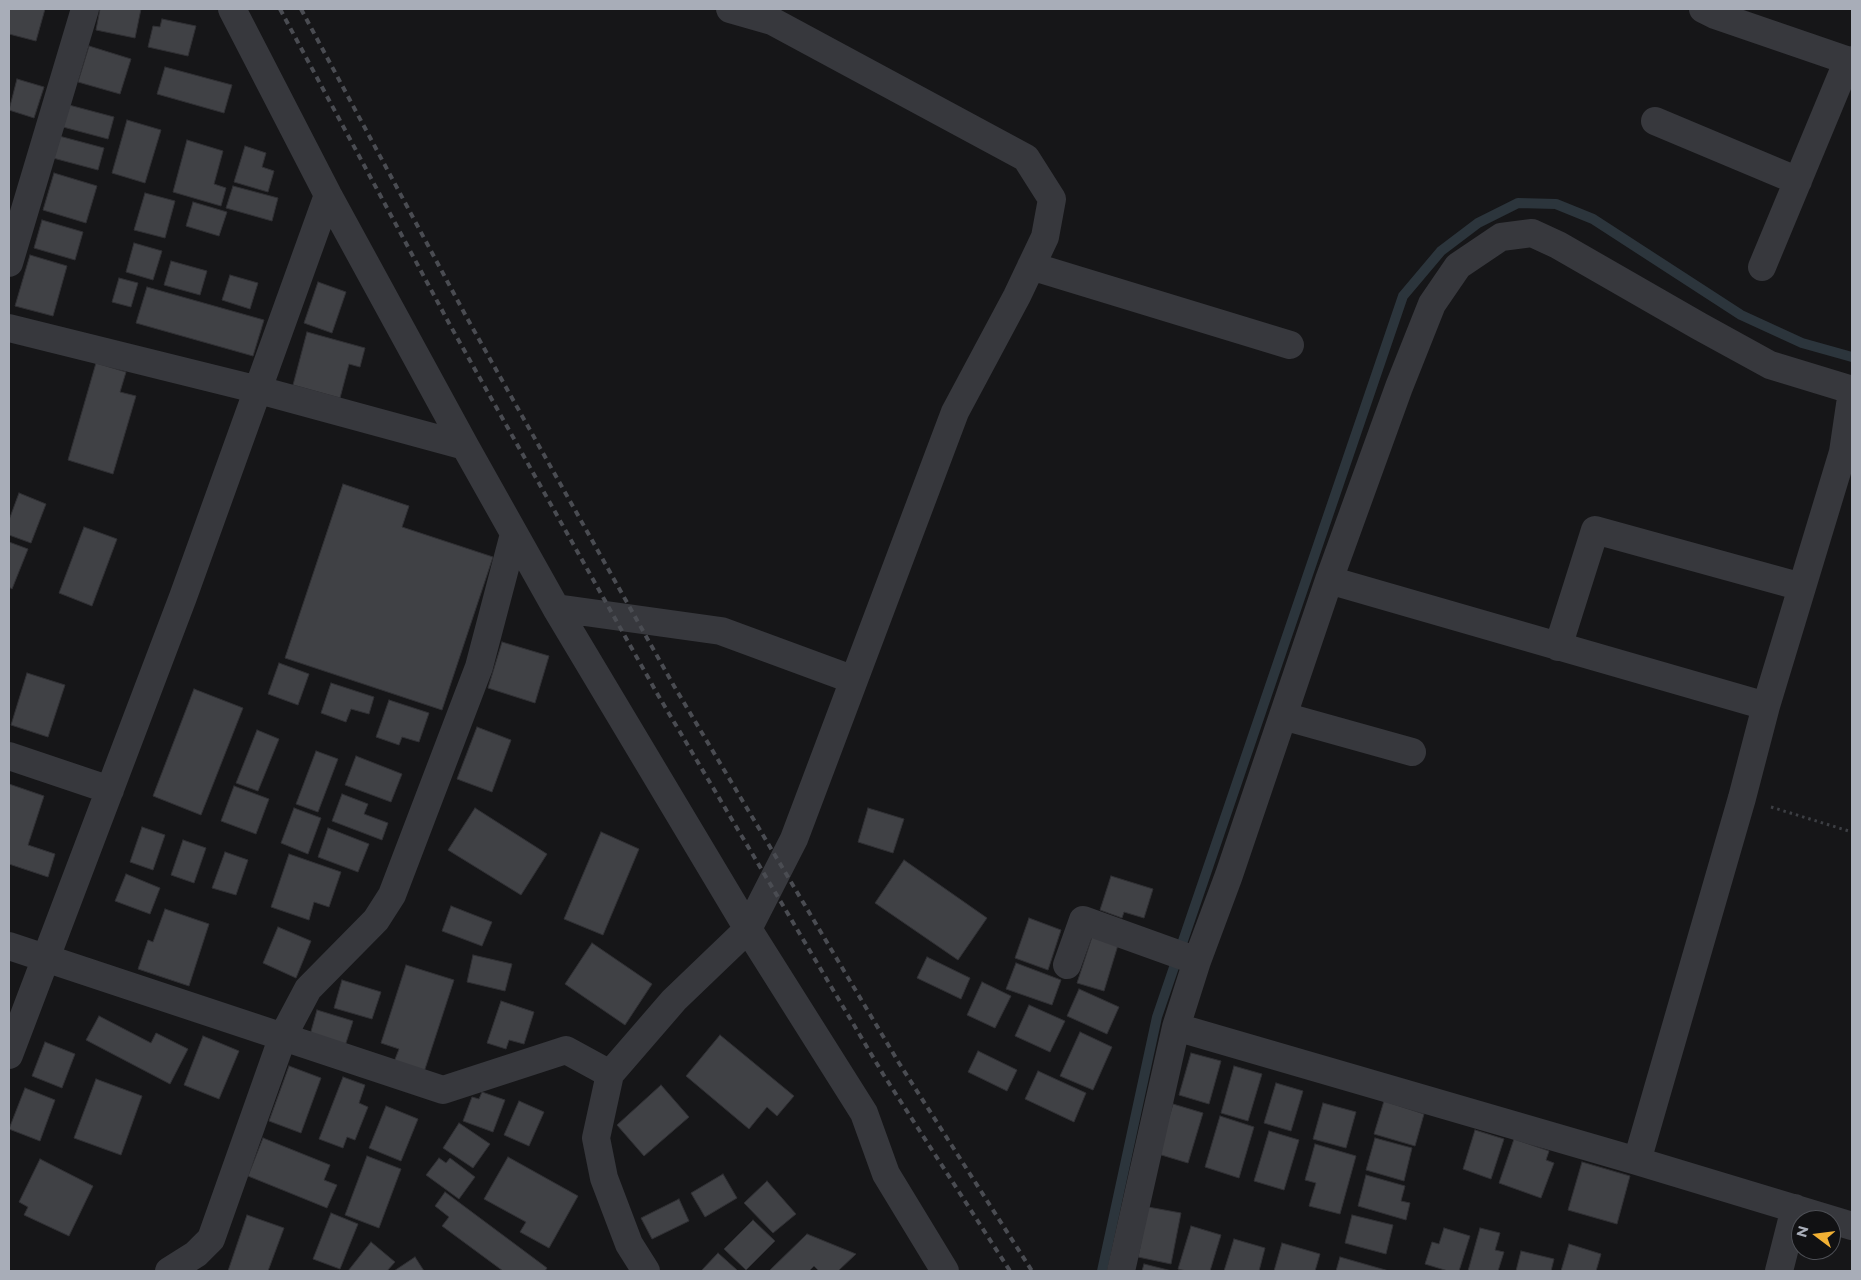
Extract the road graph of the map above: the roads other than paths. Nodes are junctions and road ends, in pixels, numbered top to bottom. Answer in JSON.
{"nodes":[{"id":1,"x":84,"y":9,"type":"edge"},
{"id":2,"x":232,"y":9,"type":"edge"},
{"id":3,"x":730,"y":9,"type":"edge"},
{"id":4,"x":1703,"y":9,"type":"edge"},
{"id":5,"x":774,"y":15,"type":"edge"},
{"id":6,"x":1850,"y":61,"type":"edge"},
{"id":7,"x":1655,"y":121,"type":"dead end"},
{"id":8,"x":1798,"y":181,"type":"junction"},
{"id":9,"x":328,"y":195,"type":"junction"},
{"id":10,"x":9,"y":262,"type":"edge"},
{"id":11,"x":1031,"y":266,"type":"junction"},
{"id":12,"x":1762,"y":267,"type":"dead end"},
{"id":13,"x":9,"y":328,"type":"edge"},
{"id":14,"x":1290,"y":345,"type":"dead end"},
{"id":15,"x":259,"y":390,"type":"junction"},
{"id":16,"x":1852,"y":390,"type":"edge"},
{"id":17,"x":465,"y":446,"type":"junction"},
{"id":18,"x":1848,"y":454,"type":"edge"},
{"id":19,"x":514,"y":534,"type":"junction"},
{"id":20,"x":1329,"y":580,"type":"junction"},
{"id":21,"x":1802,"y":587,"type":"junction"},
{"id":22,"x":556,"y":608,"type":"junction"},
{"id":23,"x":1558,"y":647,"type":"junction"},
{"id":24,"x":854,"y":680,"type":"junction"},
{"id":25,"x":1766,"y":706,"type":"junction"},
{"id":26,"x":1283,"y":716,"type":"junction"},
{"id":27,"x":1412,"y":752,"type":"dead end"},
{"id":28,"x":9,"y":756,"type":"edge"},
{"id":29,"x":110,"y":790,"type":"junction"},
{"id":30,"x":748,"y":929,"type":"junction"},
{"id":31,"x":9,"y":946,"type":"edge"},
{"id":32,"x":47,"y":958,"type":"junction"},
{"id":33,"x":1197,"y":961,"type":"junction"},
{"id":34,"x":1067,"y":964,"type":"dead end"},
{"id":35,"x":1176,"y":1027,"type":"junction"},
{"id":36,"x":283,"y":1036,"type":"junction"},
{"id":37,"x":9,"y":1055,"type":"edge"},
{"id":38,"x":610,"y":1074,"type":"junction"},
{"id":39,"x":1637,"y":1161,"type":"junction"},
{"id":40,"x":1794,"y":1208,"type":"junction"},
{"id":41,"x":1852,"y":1226,"type":"edge"},
{"id":42,"x":201,"y":1263,"type":"edge"},
{"id":43,"x":168,"y":1271,"type":"edge"},
{"id":44,"x":646,"y":1271,"type":"edge"},
{"id":45,"x":945,"y":1271,"type":"edge"},
{"id":46,"x":1121,"y":1271,"type":"edge"},
{"id":47,"x":1779,"y":1271,"type":"edge"}],
"edges":[{"from":1,"to":10,"type":"street"},
{"from":2,"to":9,"type":"street"},
{"from":3,"to":5,"type":"street"},
{"from":4,"to":6,"type":"street"},
{"from":5,"to":11,"type":"street"},
{"from":6,"to":8,"type":"street"},
{"from":7,"to":8,"type":"street"},
{"from":8,"to":12,"type":"street"},
{"from":9,"to":15,"type":"street"},
{"from":9,"to":17,"type":"street"},
{"from":11,"to":14,"type":"street"},
{"from":11,"to":24,"type":"street"},
{"from":13,"to":15,"type":"street"},
{"from":15,"to":17,"type":"street"},
{"from":15,"to":29,"type":"street"},
{"from":16,"to":18,"type":"street"},
{"from":16,"to":20,"type":"street"},
{"from":17,"to":19,"type":"street"},
{"from":18,"to":21,"type":"street"},
{"from":19,"to":22,"type":"street"},
{"from":19,"to":36,"type":"street"},
{"from":20,"to":23,"type":"street"},
{"from":20,"to":26,"type":"street"},
{"from":21,"to":23,"type":"street"},
{"from":21,"to":25,"type":"street"},
{"from":22,"to":24,"type":"street"},
{"from":22,"to":30,"type":"street"},
{"from":23,"to":25,"type":"street"},
{"from":24,"to":30,"type":"street"},
{"from":25,"to":39,"type":"street"},
{"from":26,"to":27,"type":"street"},
{"from":26,"to":33,"type":"street"},
{"from":28,"to":29,"type":"street"},
{"from":29,"to":32,"type":"street"},
{"from":30,"to":38,"type":"street"},
{"from":30,"to":45,"type":"street"},
{"from":31,"to":32,"type":"street"},
{"from":32,"to":36,"type":"street"},
{"from":32,"to":37,"type":"street"},
{"from":33,"to":34,"type":"street"},
{"from":33,"to":35,"type":"street"},
{"from":35,"to":39,"type":"street"},
{"from":35,"to":46,"type":"street"},
{"from":36,"to":38,"type":"street"},
{"from":36,"to":42,"type":"street"},
{"from":38,"to":44,"type":"street"},
{"from":39,"to":40,"type":"street"},
{"from":40,"to":41,"type":"street"},
{"from":40,"to":47,"type":"street"},
{"from":42,"to":43,"type":"street"}]}
